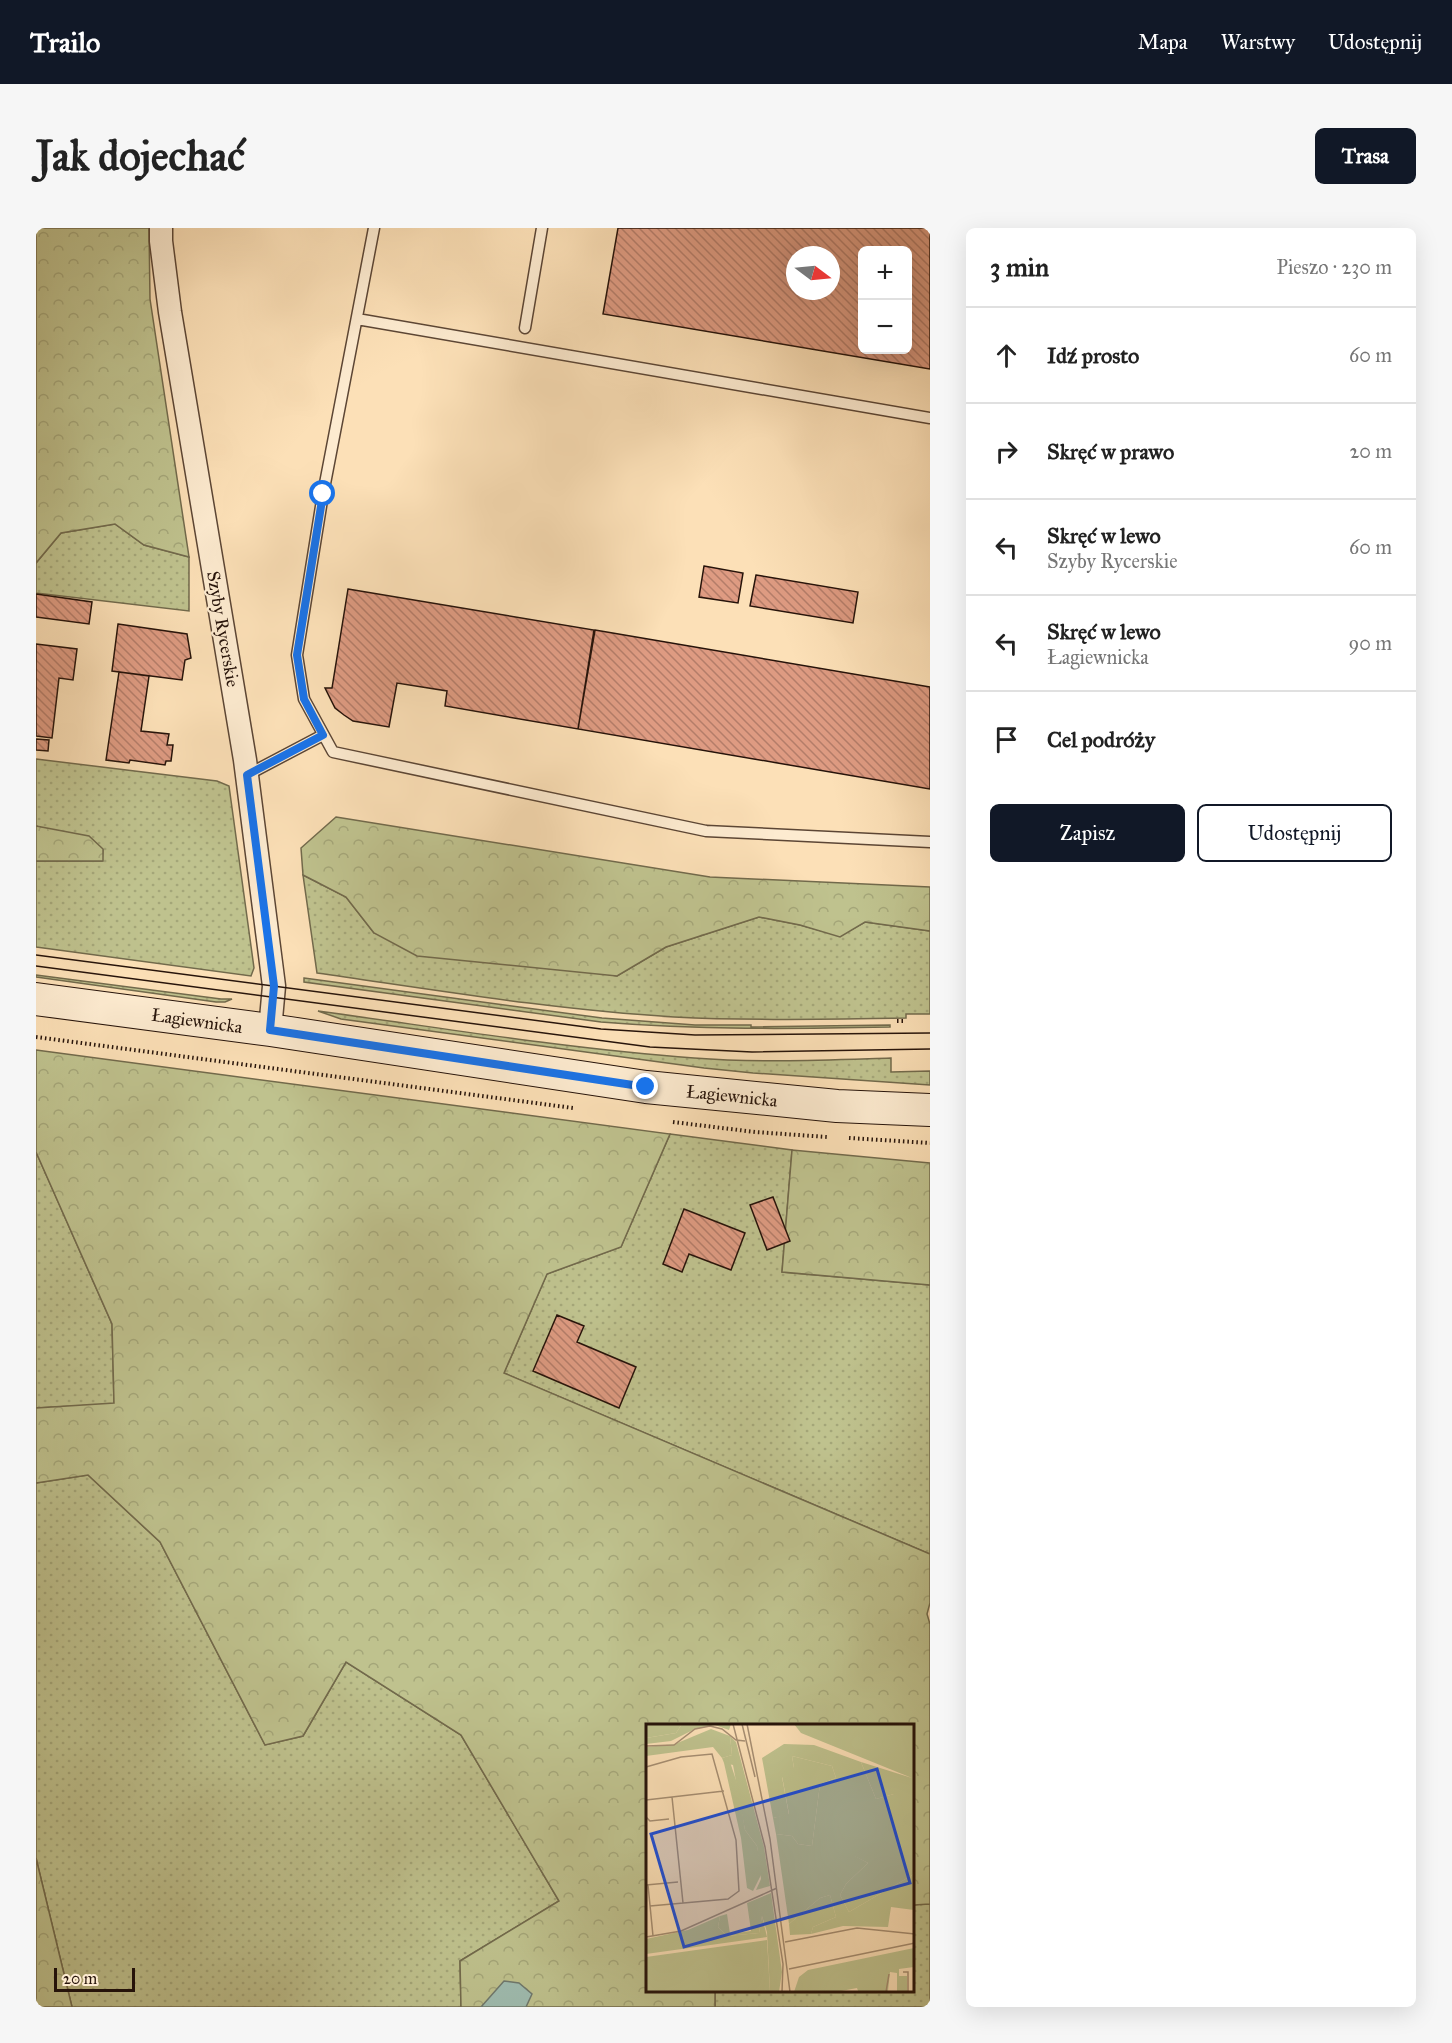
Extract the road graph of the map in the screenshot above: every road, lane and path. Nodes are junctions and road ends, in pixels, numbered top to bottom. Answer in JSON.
{"nodes":[{"id":1,"x":161,"y":228,"type":"edge"},
{"id":2,"x":374,"y":228,"type":"edge"},
{"id":3,"x":542,"y":228,"type":"edge"},
{"id":4,"x":357,"y":319,"type":"junction"},
{"id":5,"x":525,"y":328,"type":"dead end"},
{"id":6,"x":930,"y":418,"type":"edge"},
{"id":7,"x":323,"y":735,"type":"junction"},
{"id":8,"x":247,"y":775,"type":"junction"},
{"id":9,"x":930,"y":842,"type":"edge"},
{"id":10,"x":36,"y":999,"type":"edge"},
{"id":11,"x":897,"y":1021,"type":"dead end"},
{"id":12,"x":906,"y":1021,"type":"dead end"},
{"id":13,"x":270,"y":1030,"type":"junction"},
{"id":14,"x":36,"y":1036,"type":"edge"},
{"id":15,"x":580,"y":1109,"type":"dead end"},
{"id":16,"x":930,"y":1110,"type":"edge"},
{"id":17,"x":666,"y":1121,"type":"dead end"},
{"id":18,"x":836,"y":1138,"type":"dead end"},
{"id":19,"x":847,"y":1138,"type":"dead end"},
{"id":20,"x":930,"y":1143,"type":"edge"}],
"edges":[{"from":1,"to":8,"type":"street","name":"Szyby Rycerskie"},
{"from":2,"to":4,"type":"lane"},
{"from":3,"to":5,"type":"lane"},
{"from":4,"to":6,"type":"lane"},
{"from":4,"to":7,"type":"lane"},
{"from":7,"to":8,"type":"lane"},
{"from":7,"to":9,"type":"lane"},
{"from":8,"to":13,"type":"street","name":"Szyby Rycerskie"},
{"from":10,"to":13,"type":"main road","name":"Łagiewnicka"},
{"from":11,"to":12,"type":"path"},
{"from":13,"to":16,"type":"main road","name":"Łagiewnicka"},
{"from":14,"to":15,"type":"path"},
{"from":17,"to":18,"type":"path"},
{"from":19,"to":20,"type":"path"}]}
